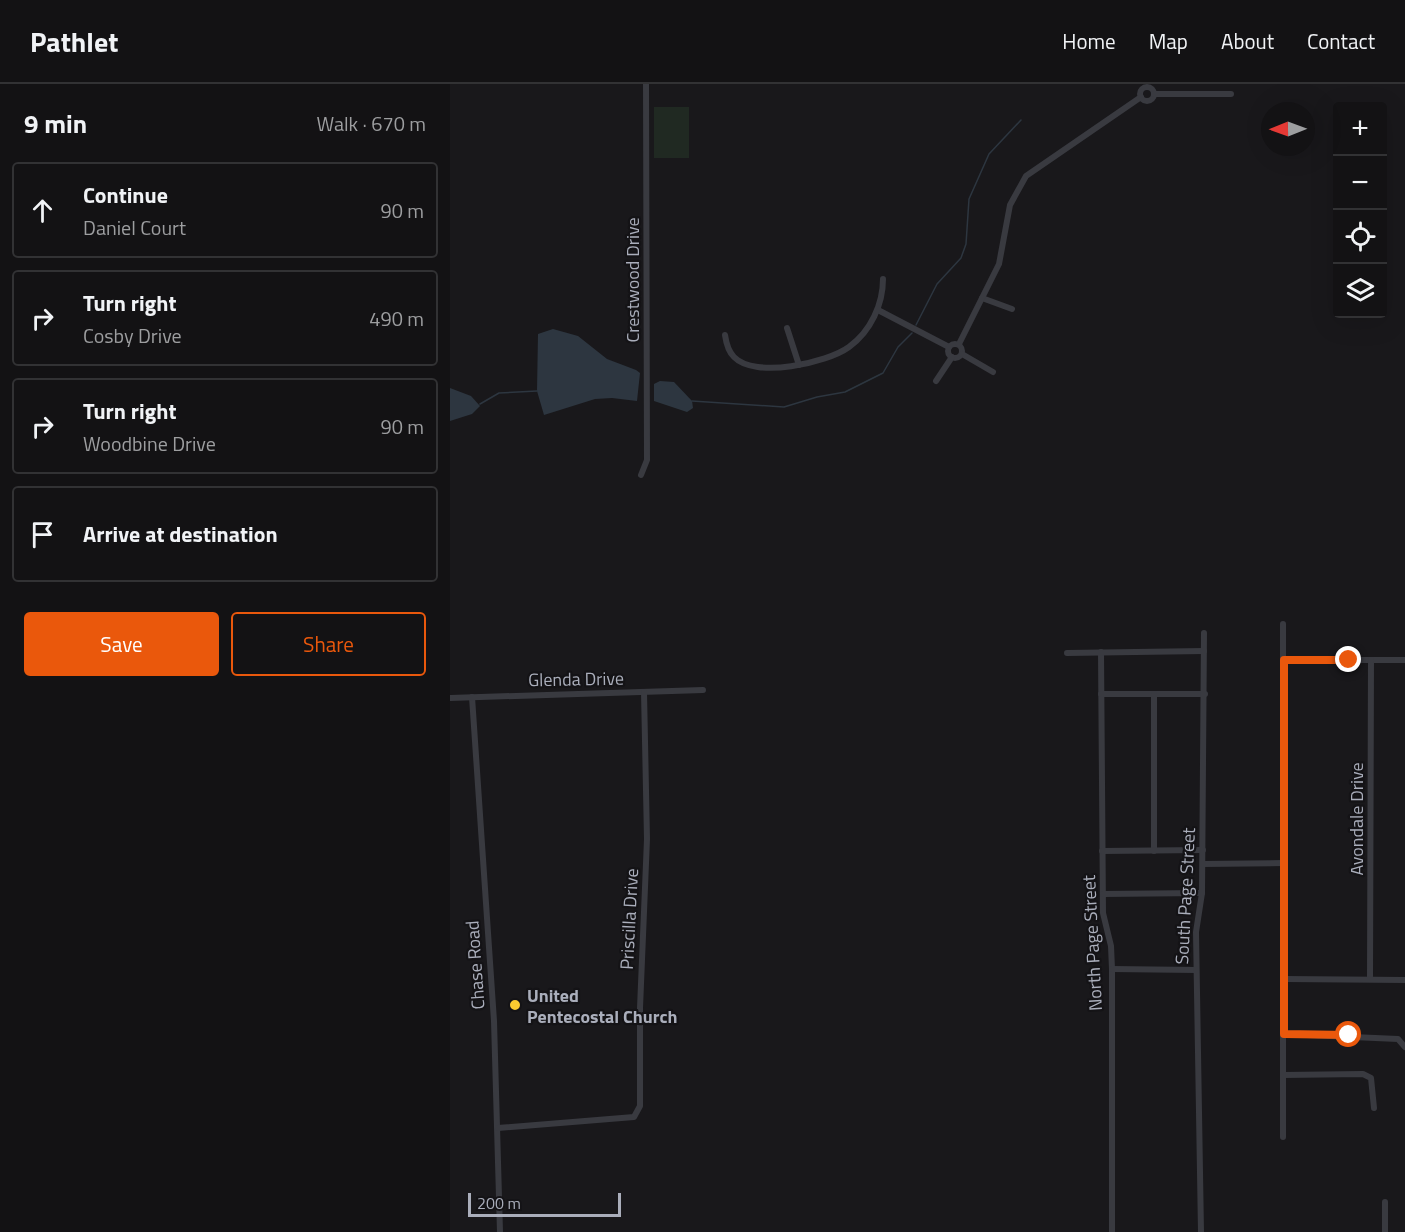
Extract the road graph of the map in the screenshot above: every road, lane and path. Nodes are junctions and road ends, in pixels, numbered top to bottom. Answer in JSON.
{"nodes":[{"id":1,"x":646,"y":84,"type":"edge"},
{"id":2,"x":1146,"y":85,"type":"edge"},
{"id":3,"x":1154,"y":94,"type":"junction"},
{"id":4,"x":1231,"y":94,"type":"dead end"},
{"id":5,"x":1141,"y":97,"type":"junction"},
{"id":6,"x":883,"y":279,"type":"dead end"},
{"id":7,"x":981,"y":298,"type":"junction"},
{"id":8,"x":1011,"y":309,"type":"dead end"},
{"id":9,"x":878,"y":310,"type":"junction"},
{"id":10,"x":787,"y":328,"type":"dead end"},
{"id":11,"x":725,"y":335,"type":"dead end"},
{"id":12,"x":959,"y":344,"type":"junction"},
{"id":13,"x":949,"y":347,"type":"junction"},
{"id":14,"x":962,"y":354,"type":"junction"},
{"id":15,"x":952,"y":357,"type":"junction"},
{"id":16,"x":799,"y":365,"type":"junction"},
{"id":17,"x":993,"y":372,"type":"dead end"},
{"id":18,"x":936,"y":381,"type":"dead end"},
{"id":19,"x":642,"y":475,"type":"dead end"},
{"id":20,"x":1284,"y":624,"type":"dead end"},
{"id":21,"x":1204,"y":633,"type":"dead end"},
{"id":22,"x":1204,"y":651,"type":"junction"},
{"id":23,"x":1101,"y":652,"type":"junction"},
{"id":24,"x":1067,"y":653,"type":"dead end"},
{"id":25,"x":1284,"y":660,"type":"junction"},
{"id":26,"x":1371,"y":660,"type":"junction"},
{"id":27,"x":1405,"y":660,"type":"edge"},
{"id":28,"x":703,"y":690,"type":"dead end"},
{"id":29,"x":644,"y":692,"type":"junction"},
{"id":30,"x":1205,"y":693,"type":"junction"},
{"id":31,"x":1101,"y":694,"type":"junction"},
{"id":32,"x":1154,"y":694,"type":"junction"},
{"id":33,"x":472,"y":697,"type":"junction"},
{"id":34,"x":450,"y":698,"type":"edge"},
{"id":35,"x":1203,"y":850,"type":"junction"},
{"id":36,"x":1102,"y":851,"type":"junction"},
{"id":37,"x":1154,"y":851,"type":"junction"},
{"id":38,"x":1283,"y":863,"type":"junction"},
{"id":39,"x":1203,"y":864,"type":"junction"},
{"id":40,"x":1202,"y":893,"type":"junction"},
{"id":41,"x":1103,"y":894,"type":"junction"},
{"id":42,"x":1112,"y":969,"type":"junction"},
{"id":43,"x":1196,"y":970,"type":"junction"},
{"id":44,"x":1370,"y":978,"type":"junction"},
{"id":45,"x":1285,"y":979,"type":"junction"},
{"id":46,"x":1405,"y":980,"type":"edge"},
{"id":47,"x":1284,"y":1034,"type":"junction"},
{"id":48,"x":1405,"y":1047,"type":"edge"},
{"id":49,"x":1283,"y":1076,"type":"junction"},
{"id":50,"x":1374,"y":1108,"type":"dead end"},
{"id":51,"x":498,"y":1128,"type":"junction"},
{"id":52,"x":1282,"y":1137,"type":"dead end"},
{"id":53,"x":1385,"y":1202,"type":"dead end"},
{"id":54,"x":500,"y":1232,"type":"edge"},
{"id":55,"x":1112,"y":1232,"type":"edge"},
{"id":56,"x":1201,"y":1232,"type":"edge"},
{"id":57,"x":1385,"y":1232,"type":"edge"}],
"edges":[{"from":1,"to":19,"type":"street","name":"Crestwood Drive"},
{"from":2,"to":3,"type":"street"},
{"from":2,"to":5,"type":"street"},
{"from":3,"to":4,"type":"street"},
{"from":3,"to":5,"type":"street"},
{"from":5,"to":7,"type":"street"},
{"from":6,"to":9,"type":"street"},
{"from":7,"to":8,"type":"street"},
{"from":7,"to":12,"type":"street"},
{"from":9,"to":13,"type":"street"},
{"from":9,"to":16,"type":"street"},
{"from":10,"to":16,"type":"street"},
{"from":11,"to":16,"type":"street"},
{"from":12,"to":13,"type":"street"},
{"from":12,"to":14,"type":"street"},
{"from":13,"to":15,"type":"street"},
{"from":14,"to":15,"type":"street"},
{"from":14,"to":17,"type":"street"},
{"from":15,"to":18,"type":"street"},
{"from":20,"to":25,"type":"street"},
{"from":21,"to":22,"type":"street","name":"South Page Street"},
{"from":22,"to":23,"type":"street"},
{"from":22,"to":30,"type":"street","name":"South Page Street"},
{"from":23,"to":24,"type":"street"},
{"from":23,"to":31,"type":"street","name":"North Page Street"},
{"from":25,"to":26,"type":"street"},
{"from":25,"to":38,"type":"street"},
{"from":26,"to":27,"type":"street"},
{"from":26,"to":44,"type":"street","name":"Avondale Drive"},
{"from":28,"to":29,"type":"street","name":"Glenda Drive"},
{"from":29,"to":33,"type":"street","name":"Glenda Drive"},
{"from":29,"to":51,"type":"street","name":"Priscilla Drive"},
{"from":30,"to":32,"type":"street"},
{"from":30,"to":35,"type":"street","name":"South Page Street"},
{"from":31,"to":32,"type":"street"},
{"from":31,"to":36,"type":"street","name":"North Page Street"},
{"from":32,"to":37,"type":"street"},
{"from":33,"to":34,"type":"street","name":"Glenda Drive"},
{"from":33,"to":51,"type":"street","name":"Chase Road"},
{"from":35,"to":37,"type":"street"},
{"from":35,"to":39,"type":"street","name":"South Page Street"},
{"from":36,"to":37,"type":"street"},
{"from":36,"to":41,"type":"street","name":"North Page Street"},
{"from":38,"to":39,"type":"street"},
{"from":38,"to":45,"type":"street"},
{"from":39,"to":40,"type":"street","name":"South Page Street"},
{"from":40,"to":41,"type":"street"},
{"from":40,"to":43,"type":"street","name":"South Page Street"},
{"from":41,"to":42,"type":"street","name":"North Page Street"},
{"from":42,"to":43,"type":"street"},
{"from":42,"to":55,"type":"street","name":"North Page Street"},
{"from":43,"to":56,"type":"street","name":"South Page Street"},
{"from":44,"to":45,"type":"street"},
{"from":44,"to":46,"type":"street"},
{"from":45,"to":47,"type":"street"},
{"from":47,"to":48,"type":"street"},
{"from":47,"to":49,"type":"street"},
{"from":49,"to":50,"type":"street"},
{"from":49,"to":52,"type":"street"},
{"from":51,"to":54,"type":"street","name":"Chase Road"},
{"from":53,"to":57,"type":"street"}]}
